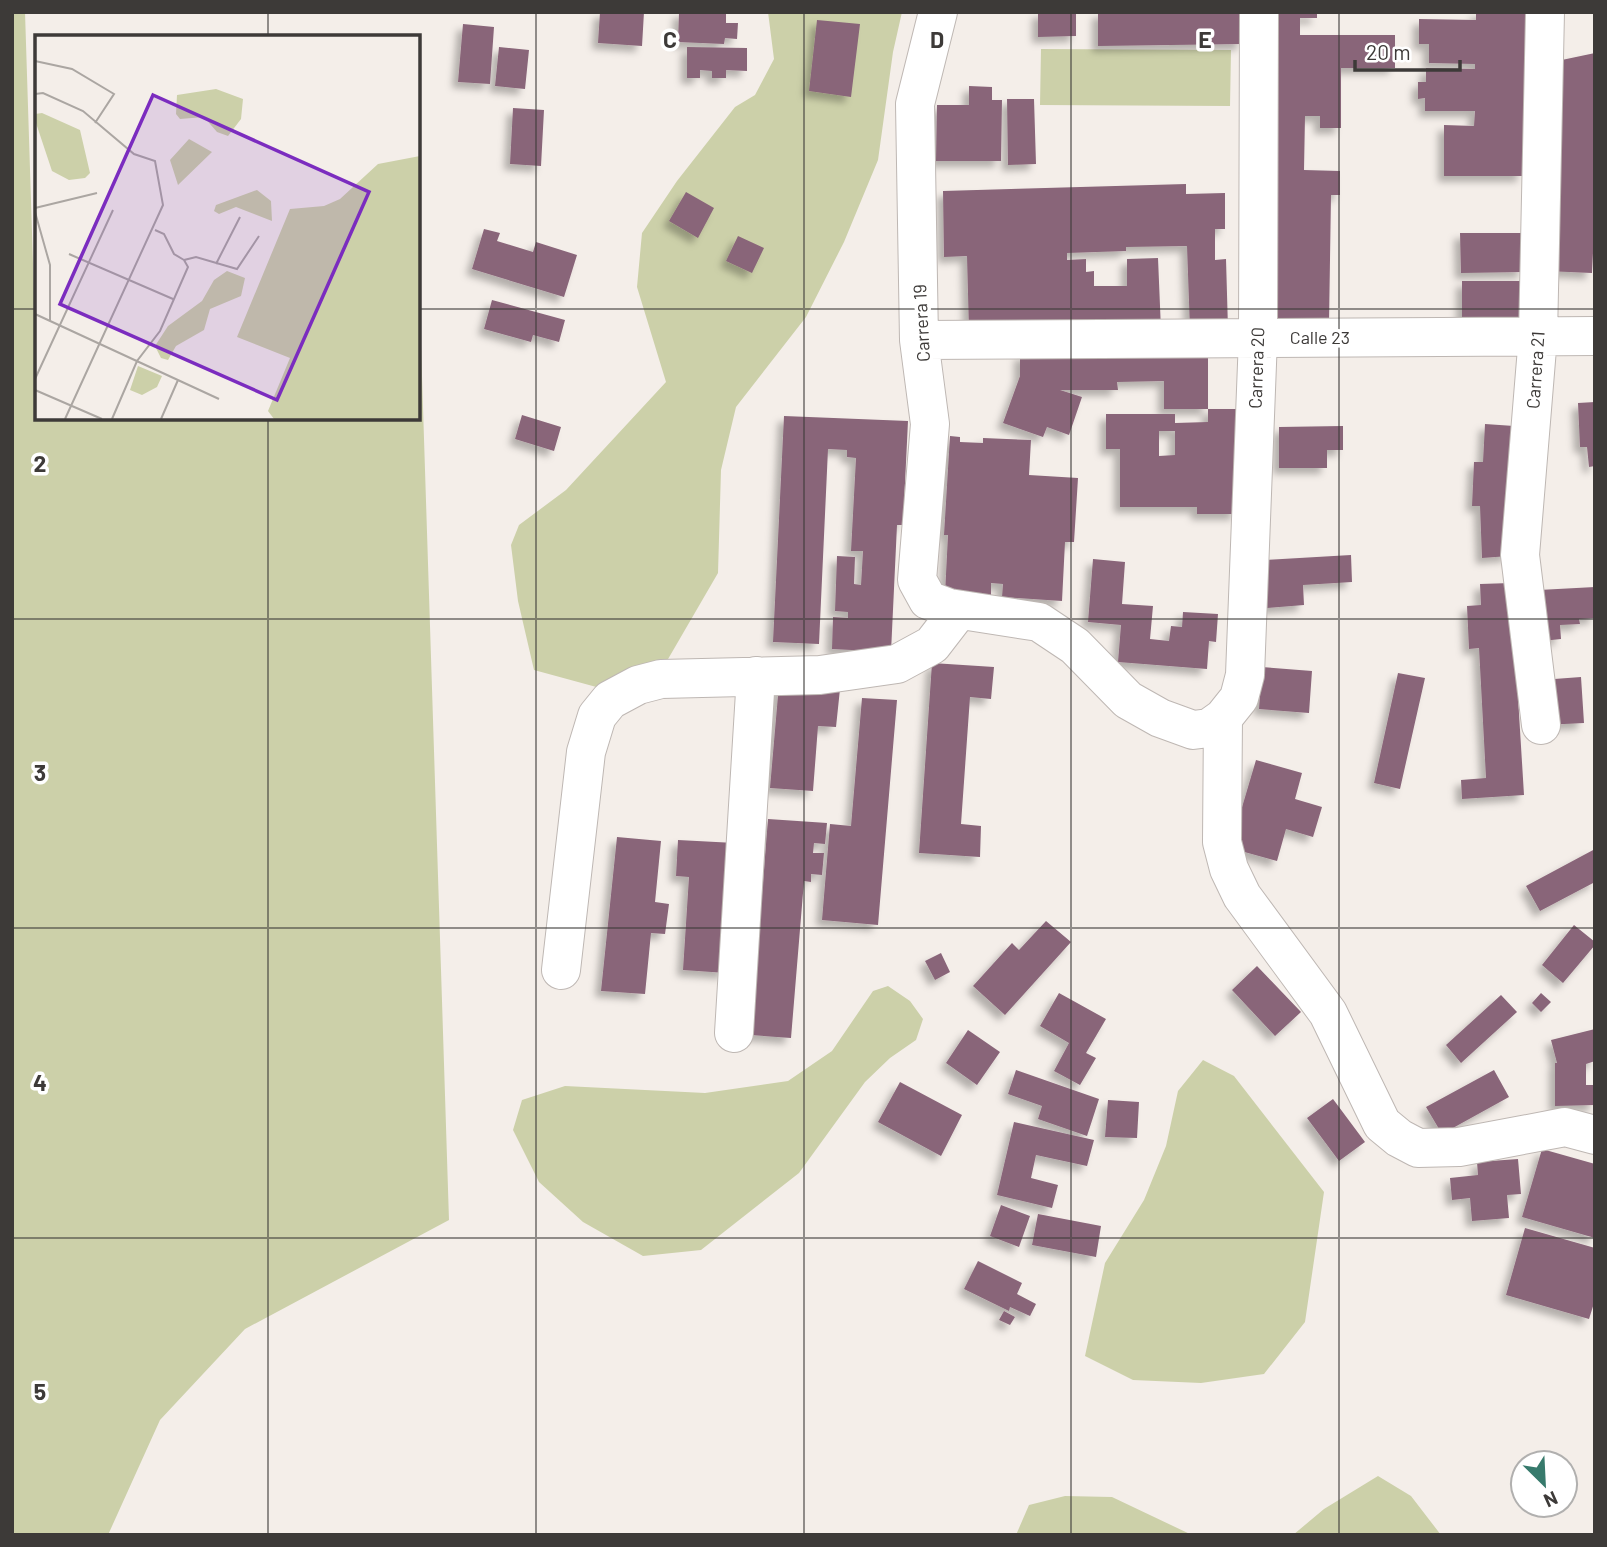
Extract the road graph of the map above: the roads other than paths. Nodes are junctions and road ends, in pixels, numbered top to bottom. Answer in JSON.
{"nodes":[{"id":1,"x":938,"y":12,"type":"edge"},
{"id":2,"x":1259,"y":12,"type":"edge"},
{"id":3,"x":1545,"y":12,"type":"edge"},
{"id":4,"x":1538,"y":336,"type":"junction"},
{"id":5,"x":1595,"y":336,"type":"edge"},
{"id":6,"x":1258,"y":338,"type":"junction"},
{"id":7,"x":919,"y":340,"type":"junction"},
{"id":8,"x":959,"y":610,"type":"junction"},
{"id":9,"x":756,"y":676,"type":"junction"},
{"id":10,"x":1223,"y":718,"type":"junction"},
{"id":11,"x":1541,"y":725,"type":"dead end"},
{"id":12,"x":561,"y":970,"type":"dead end"},
{"id":13,"x":734,"y":1033,"type":"dead end"},
{"id":14,"x":1595,"y":1135,"type":"edge"}],
"edges":[{"from":1,"to":7,"type":"street","name":"Carrera 19"},
{"from":2,"to":6,"type":"street","name":"Carrera 20"},
{"from":3,"to":4,"type":"street","name":"Carrera 21"},
{"from":4,"to":5,"type":"street","name":"Calle 23"},
{"from":4,"to":6,"type":"street","name":"Calle 23"},
{"from":4,"to":11,"type":"street","name":"Carrera 21"},
{"from":6,"to":7,"type":"street","name":"Calle 23"},
{"from":6,"to":10,"type":"street","name":"Carrera 20"},
{"from":7,"to":8,"type":"street","name":"Carrera 19"},
{"from":8,"to":9,"type":"street"},
{"from":8,"to":10,"type":"street","name":"Carrera 19"},
{"from":9,"to":12,"type":"street"},
{"from":9,"to":13,"type":"street"},
{"from":10,"to":14,"type":"street"}]}
